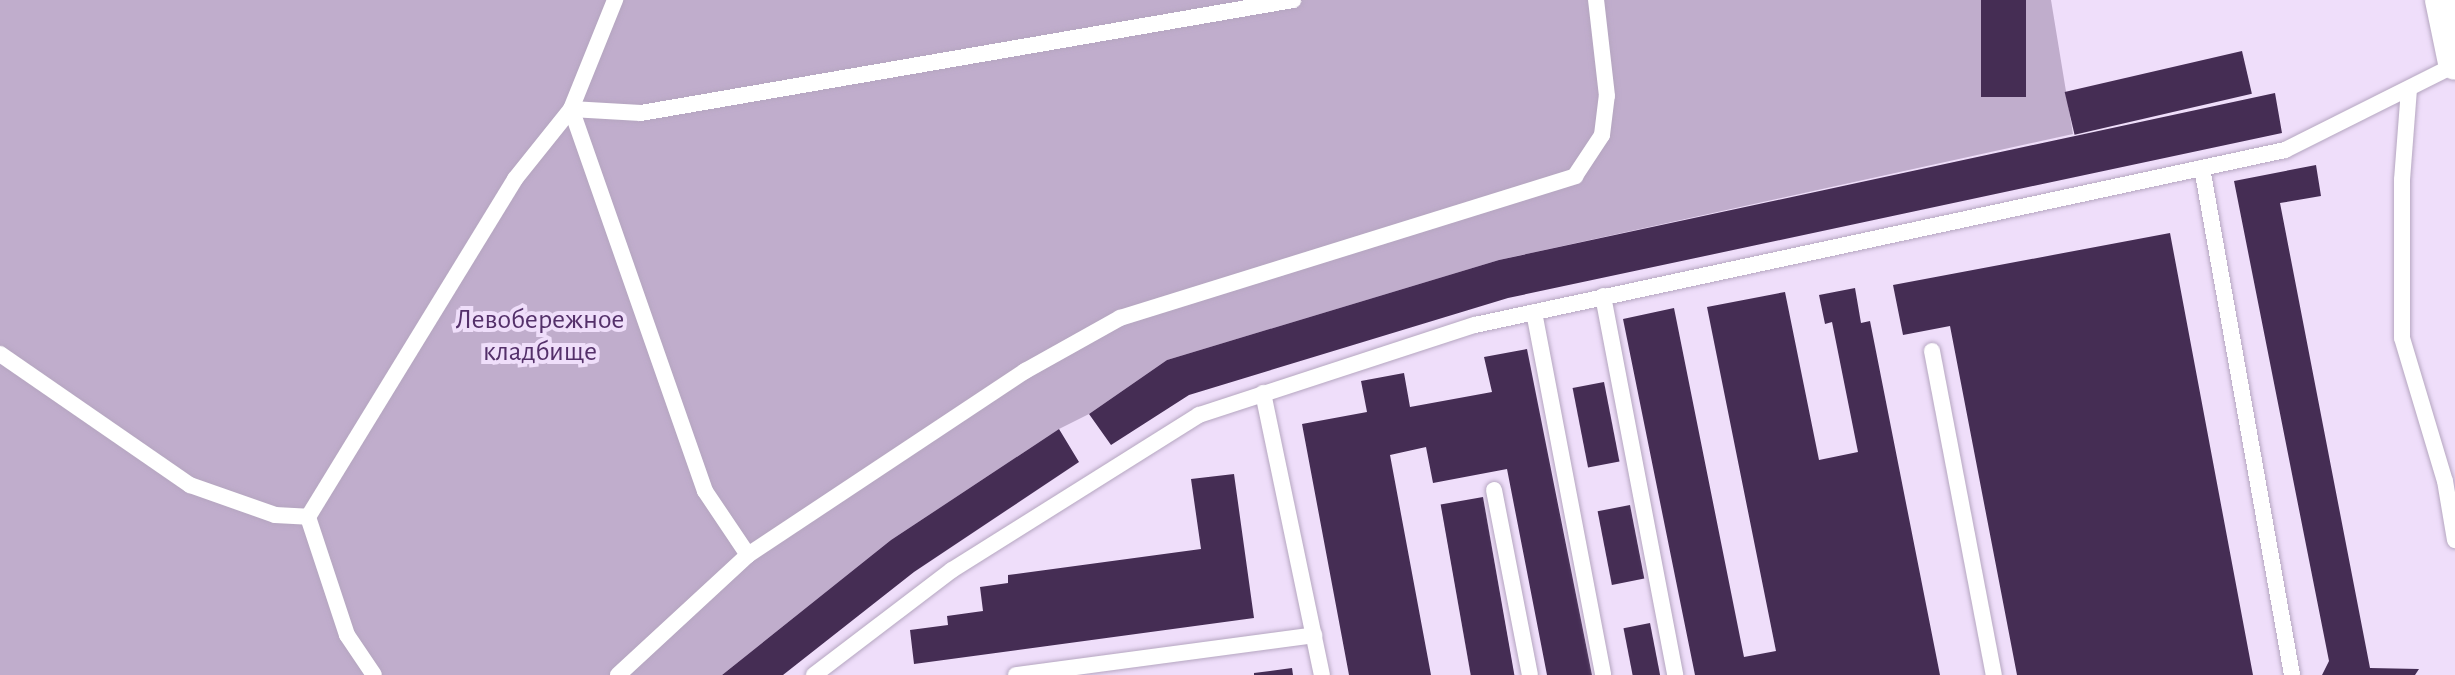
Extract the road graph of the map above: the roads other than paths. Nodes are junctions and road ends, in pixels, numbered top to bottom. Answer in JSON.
{"nodes":[{"id":1,"x":615,"y":0,"type":"edge"},
{"id":2,"x":1293,"y":0,"type":"edge"},
{"id":3,"x":1596,"y":0,"type":"edge"},
{"id":4,"x":2442,"y":0,"type":"edge"},
{"id":5,"x":2455,"y":64,"type":"edge"},
{"id":6,"x":2409,"y":89,"type":"junction"},
{"id":7,"x":571,"y":109,"type":"junction"},
{"id":8,"x":2202,"y":168,"type":"junction"},
{"id":9,"x":1603,"y":296,"type":"junction"},
{"id":10,"x":1534,"y":312,"type":"junction"},
{"id":11,"x":1932,"y":351,"type":"dead end"},
{"id":12,"x":0,"y":354,"type":"edge"},
{"id":13,"x":1263,"y":393,"type":"junction"},
{"id":14,"x":1494,"y":490,"type":"dead end"},
{"id":15,"x":308,"y":517,"type":"junction"},
{"id":16,"x":2455,"y":540,"type":"edge"},
{"id":17,"x":748,"y":555,"type":"junction"},
{"id":18,"x":1314,"y":635,"type":"junction"},
{"id":19,"x":374,"y":675,"type":"edge"},
{"id":20,"x":618,"y":675,"type":"edge"},
{"id":21,"x":814,"y":675,"type":"edge"},
{"id":22,"x":1016,"y":675,"type":"edge"},
{"id":23,"x":1322,"y":675,"type":"edge"},
{"id":24,"x":1530,"y":675,"type":"edge"},
{"id":25,"x":1603,"y":675,"type":"edge"},
{"id":26,"x":1675,"y":675,"type":"edge"},
{"id":27,"x":1994,"y":675,"type":"edge"},
{"id":28,"x":2292,"y":675,"type":"edge"}],
"edges":[{"from":1,"to":7,"type":"lane"},
{"from":2,"to":7,"type":"lane"},
{"from":3,"to":17,"type":"lane"},
{"from":4,"to":5,"type":"street"},
{"from":5,"to":6,"type":"lane"},
{"from":6,"to":8,"type":"lane"},
{"from":6,"to":16,"type":"lane"},
{"from":7,"to":15,"type":"lane"},
{"from":7,"to":17,"type":"lane"},
{"from":8,"to":9,"type":"lane"},
{"from":8,"to":28,"type":"lane"},
{"from":9,"to":10,"type":"lane"},
{"from":9,"to":26,"type":"lane"},
{"from":10,"to":13,"type":"lane"},
{"from":10,"to":25,"type":"lane"},
{"from":11,"to":27,"type":"lane"},
{"from":12,"to":15,"type":"lane"},
{"from":13,"to":18,"type":"lane"},
{"from":13,"to":21,"type":"lane"},
{"from":14,"to":24,"type":"lane"},
{"from":15,"to":19,"type":"lane"},
{"from":17,"to":20,"type":"lane"},
{"from":18,"to":22,"type":"lane"},
{"from":18,"to":23,"type":"lane"}]}
